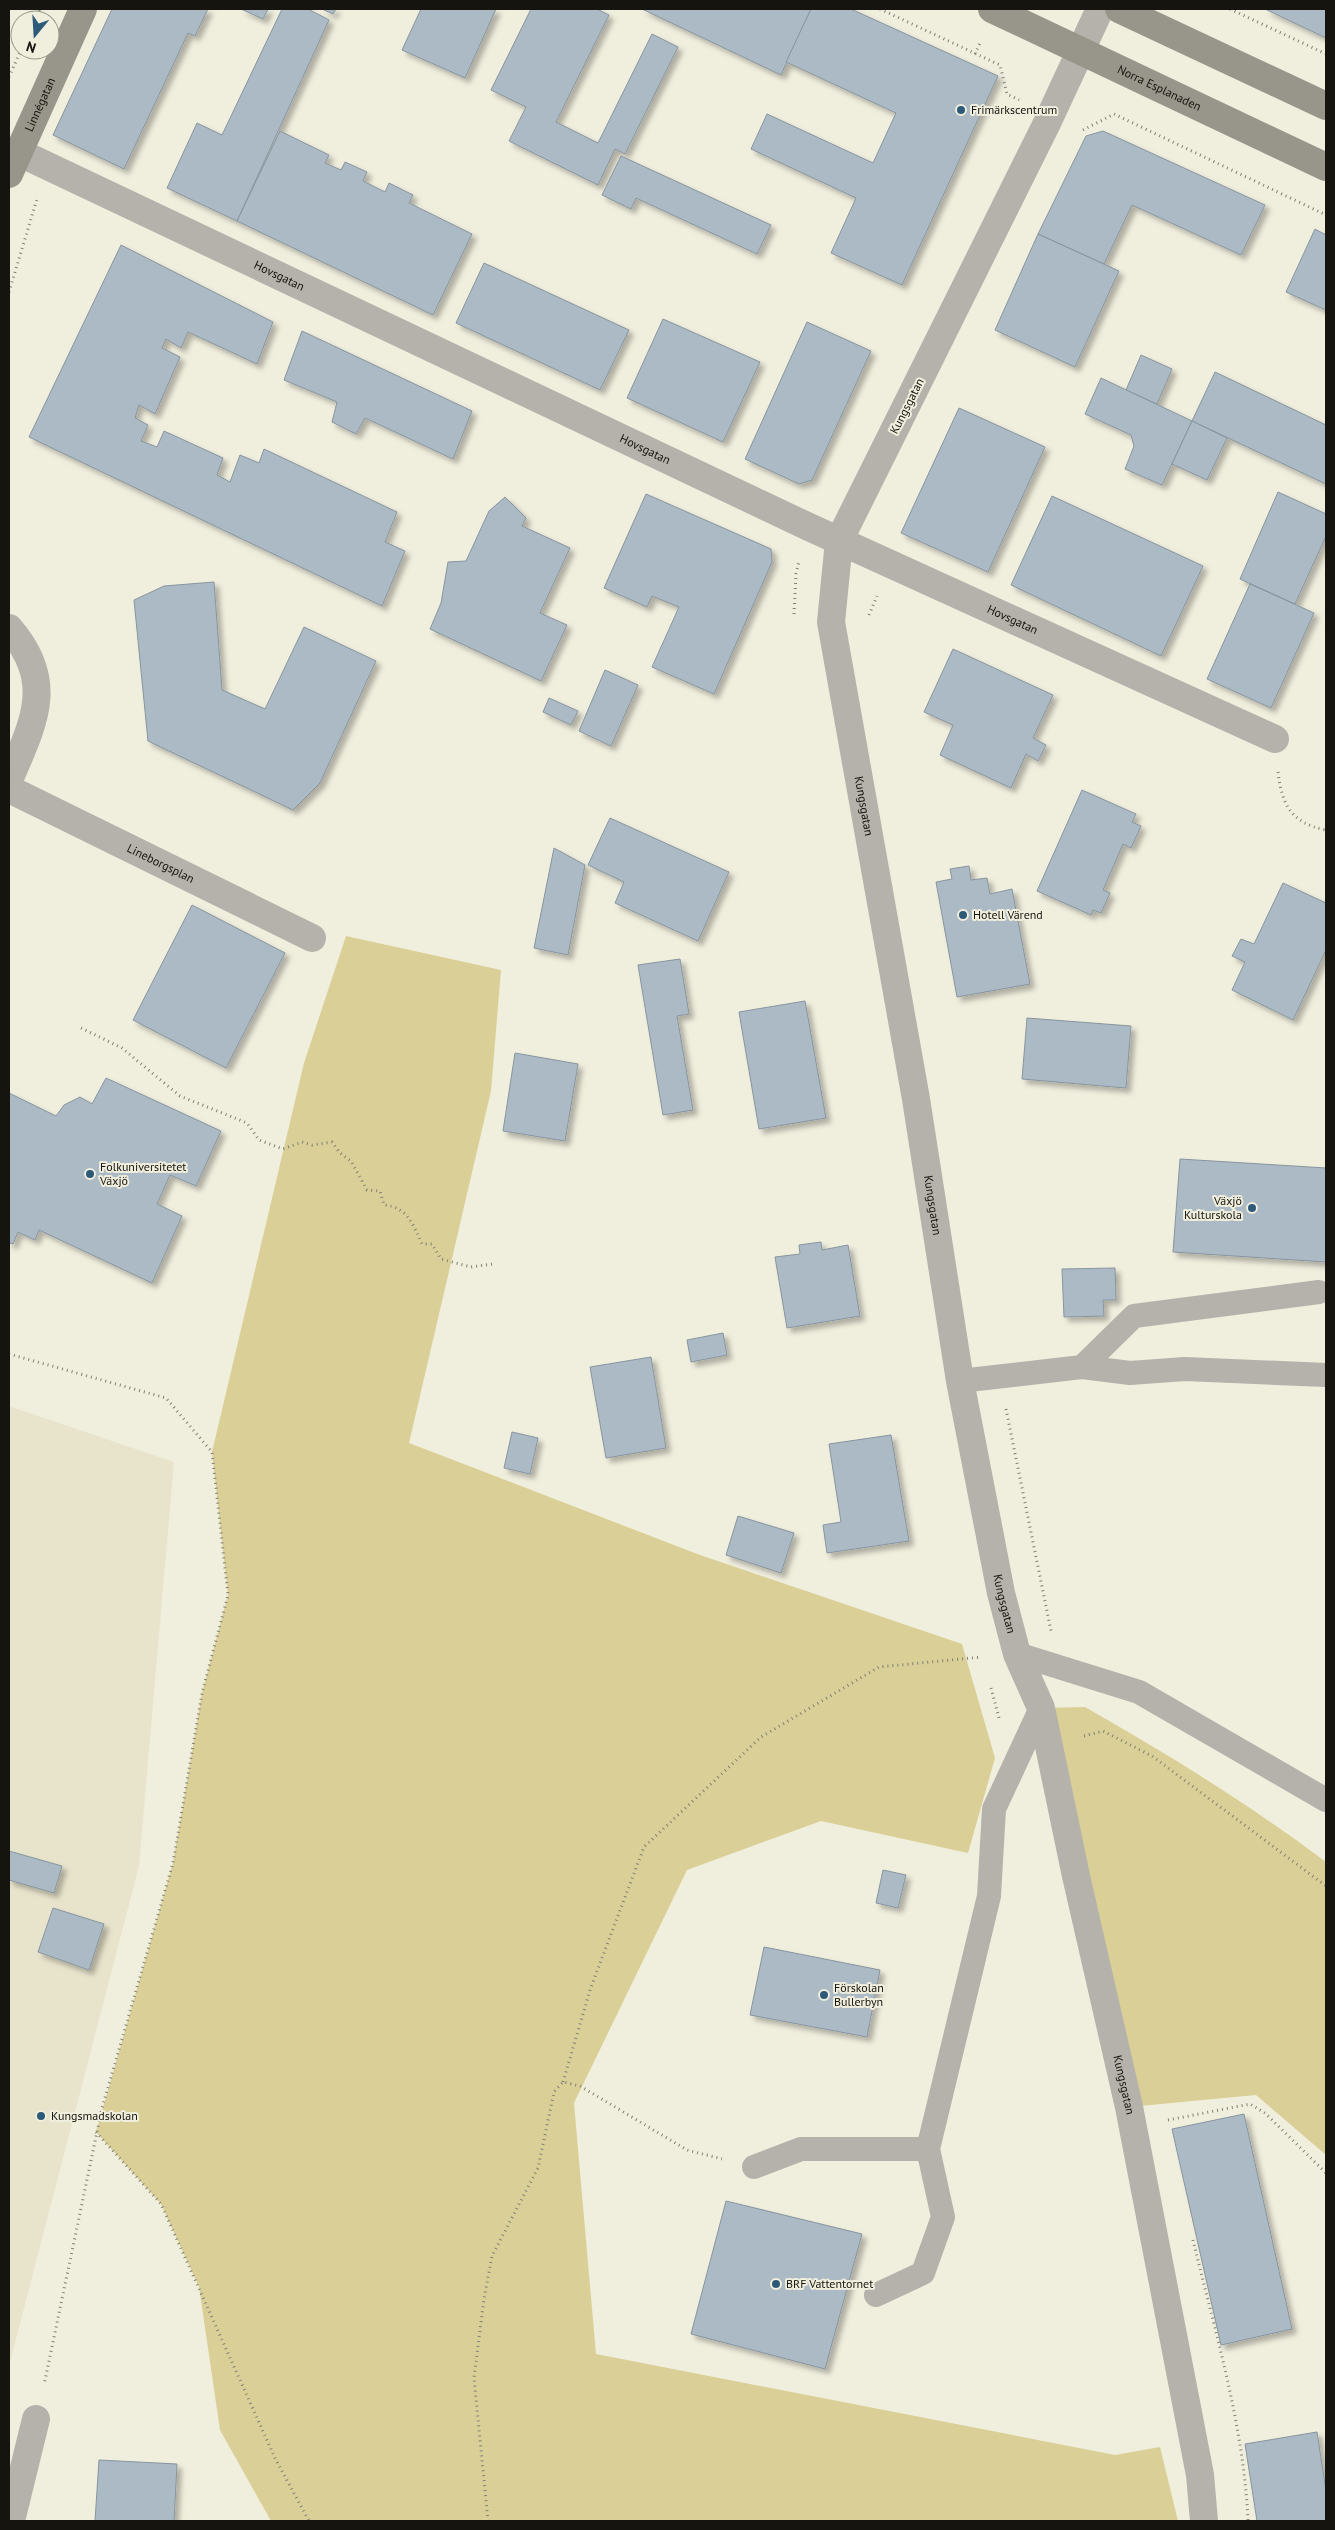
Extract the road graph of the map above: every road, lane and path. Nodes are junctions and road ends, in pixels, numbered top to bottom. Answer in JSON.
{"nodes":[{"id":1,"x":84,"y":9,"type":"edge"},
{"id":2,"x":880,"y":9,"type":"edge"},
{"id":3,"x":992,"y":9,"type":"edge"},
{"id":4,"x":1100,"y":9,"type":"edge"},
{"id":5,"x":1119,"y":9,"type":"edge"},
{"id":6,"x":1230,"y":9,"type":"edge"},
{"id":7,"x":1081,"y":51,"type":"junction"},
{"id":8,"x":1326,"y":54,"type":"edge"},
{"id":9,"x":17,"y":60,"type":"edge"},
{"id":10,"x":9,"y":77,"type":"edge"},
{"id":11,"x":1326,"y":106,"type":"edge"},
{"id":12,"x":1051,"y":115,"type":"junction"},
{"id":13,"x":13,"y":163,"type":"edge"},
{"id":14,"x":47,"y":166,"type":"junction"},
{"id":15,"x":1326,"y":167,"type":"edge"},
{"id":16,"x":1326,"y":215,"type":"edge"},
{"id":17,"x":9,"y":292,"type":"edge"},
{"id":18,"x":839,"y":541,"type":"junction"},
{"id":19,"x":891,"y":565,"type":"junction"},
{"id":20,"x":867,"y":619,"type":"dead end"},
{"id":21,"x":9,"y":628,"type":"edge"},
{"id":22,"x":1275,"y":739,"type":"joint"},
{"id":23,"x":9,"y":780,"type":"edge"},
{"id":24,"x":9,"y":789,"type":"edge"},
{"id":25,"x":1326,"y":830,"type":"edge"},
{"id":26,"x":312,"y":938,"type":"dead end"},
{"id":27,"x":81,"y":1028,"type":"dead end"},
{"id":28,"x":493,"y":1264,"type":"dead end"},
{"id":29,"x":1319,"y":1292,"type":"dead end"},
{"id":30,"x":9,"y":1354,"type":"edge"},
{"id":31,"x":1082,"y":1367,"type":"junction"},
{"id":32,"x":998,"y":1376,"type":"junction"},
{"id":33,"x":1326,"y":1376,"type":"edge"},
{"id":34,"x":960,"y":1381,"type":"junction"},
{"id":35,"x":1017,"y":1654,"type":"junction"},
{"id":36,"x":1058,"y":1666,"type":"junction"},
{"id":37,"x":1041,"y":1708,"type":"junction"},
{"id":38,"x":1049,"y":1744,"type":"junction"},
{"id":39,"x":1326,"y":1800,"type":"edge"},
{"id":40,"x":1326,"y":1886,"type":"edge"},
{"id":41,"x":563,"y":2082,"type":"junction"},
{"id":42,"x":1164,"y":2112,"type":"dead end"},
{"id":43,"x":96,"y":2132,"type":"junction"},
{"id":44,"x":928,"y":2149,"type":"junction"},
{"id":45,"x":754,"y":2168,"type":"joint"},
{"id":46,"x":1326,"y":2173,"type":"edge"},
{"id":47,"x":1192,"y":2236,"type":"dead end"},
{"id":48,"x":876,"y":2295,"type":"dead end"},
{"id":49,"x":36,"y":2419,"type":"joint"},
{"id":50,"x":11,"y":2521,"type":"edge"},
{"id":51,"x":309,"y":2521,"type":"edge"},
{"id":52,"x":488,"y":2521,"type":"edge"},
{"id":53,"x":1204,"y":2521,"type":"edge"},
{"id":54,"x":1248,"y":2521,"type":"edge"}],
"edges":[{"from":1,"to":13,"type":"main road","name":"Linnégatan"},
{"from":2,"to":12,"type":"path"},
{"from":3,"to":7,"type":"main road","name":"Norra Esplanaden"},
{"from":4,"to":7,"type":"street","name":"Kungsgatan"},
{"from":5,"to":11,"type":"main road"},
{"from":6,"to":8,"type":"path"},
{"from":7,"to":12,"type":"street","name":"Kungsgatan"},
{"from":7,"to":15,"type":"main road","name":"Norra Esplanaden"},
{"from":9,"to":10,"type":"path"},
{"from":12,"to":16,"type":"path"},
{"from":12,"to":18,"type":"street","name":"Kungsgatan"},
{"from":13,"to":14,"type":"street","name":"Hovsgatan"},
{"from":14,"to":17,"type":"path"},
{"from":14,"to":18,"type":"street","name":"Hovsgatan"},
{"from":18,"to":19,"type":"street","name":"Hovsgatan"},
{"from":18,"to":34,"type":"street","name":"Kungsgatan"},
{"from":19,"to":20,"type":"path"},
{"from":19,"to":22,"type":"street","name":"Hovsgatan"},
{"from":21,"to":23,"type":"street"},
{"from":22,"to":25,"type":"path"},
{"from":24,"to":26,"type":"street","name":"Lineborgsplan"},
{"from":27,"to":28,"type":"path"},
{"from":29,"to":31,"type":"lane"},
{"from":30,"to":43,"type":"path"},
{"from":31,"to":32,"type":"lane"},
{"from":31,"to":33,"type":"lane"},
{"from":32,"to":34,"type":"lane"},
{"from":32,"to":36,"type":"path"},
{"from":34,"to":35,"type":"street","name":"Kungsgatan"},
{"from":35,"to":36,"type":"lane"},
{"from":35,"to":37,"type":"street","name":"Kungsgatan"},
{"from":35,"to":41,"type":"path"},
{"from":36,"to":39,"type":"lane"},
{"from":37,"to":38,"type":"street","name":"Kungsgatan"},
{"from":37,"to":44,"type":"lane"},
{"from":38,"to":40,"type":"path"},
{"from":38,"to":53,"type":"street","name":"Kungsgatan"},
{"from":41,"to":45,"type":"path"},
{"from":41,"to":52,"type":"path"},
{"from":42,"to":46,"type":"path"},
{"from":43,"to":49,"type":"path"},
{"from":43,"to":51,"type":"path"},
{"from":44,"to":45,"type":"lane"},
{"from":44,"to":48,"type":"lane"},
{"from":47,"to":54,"type":"path"},
{"from":49,"to":50,"type":"street"}]}
